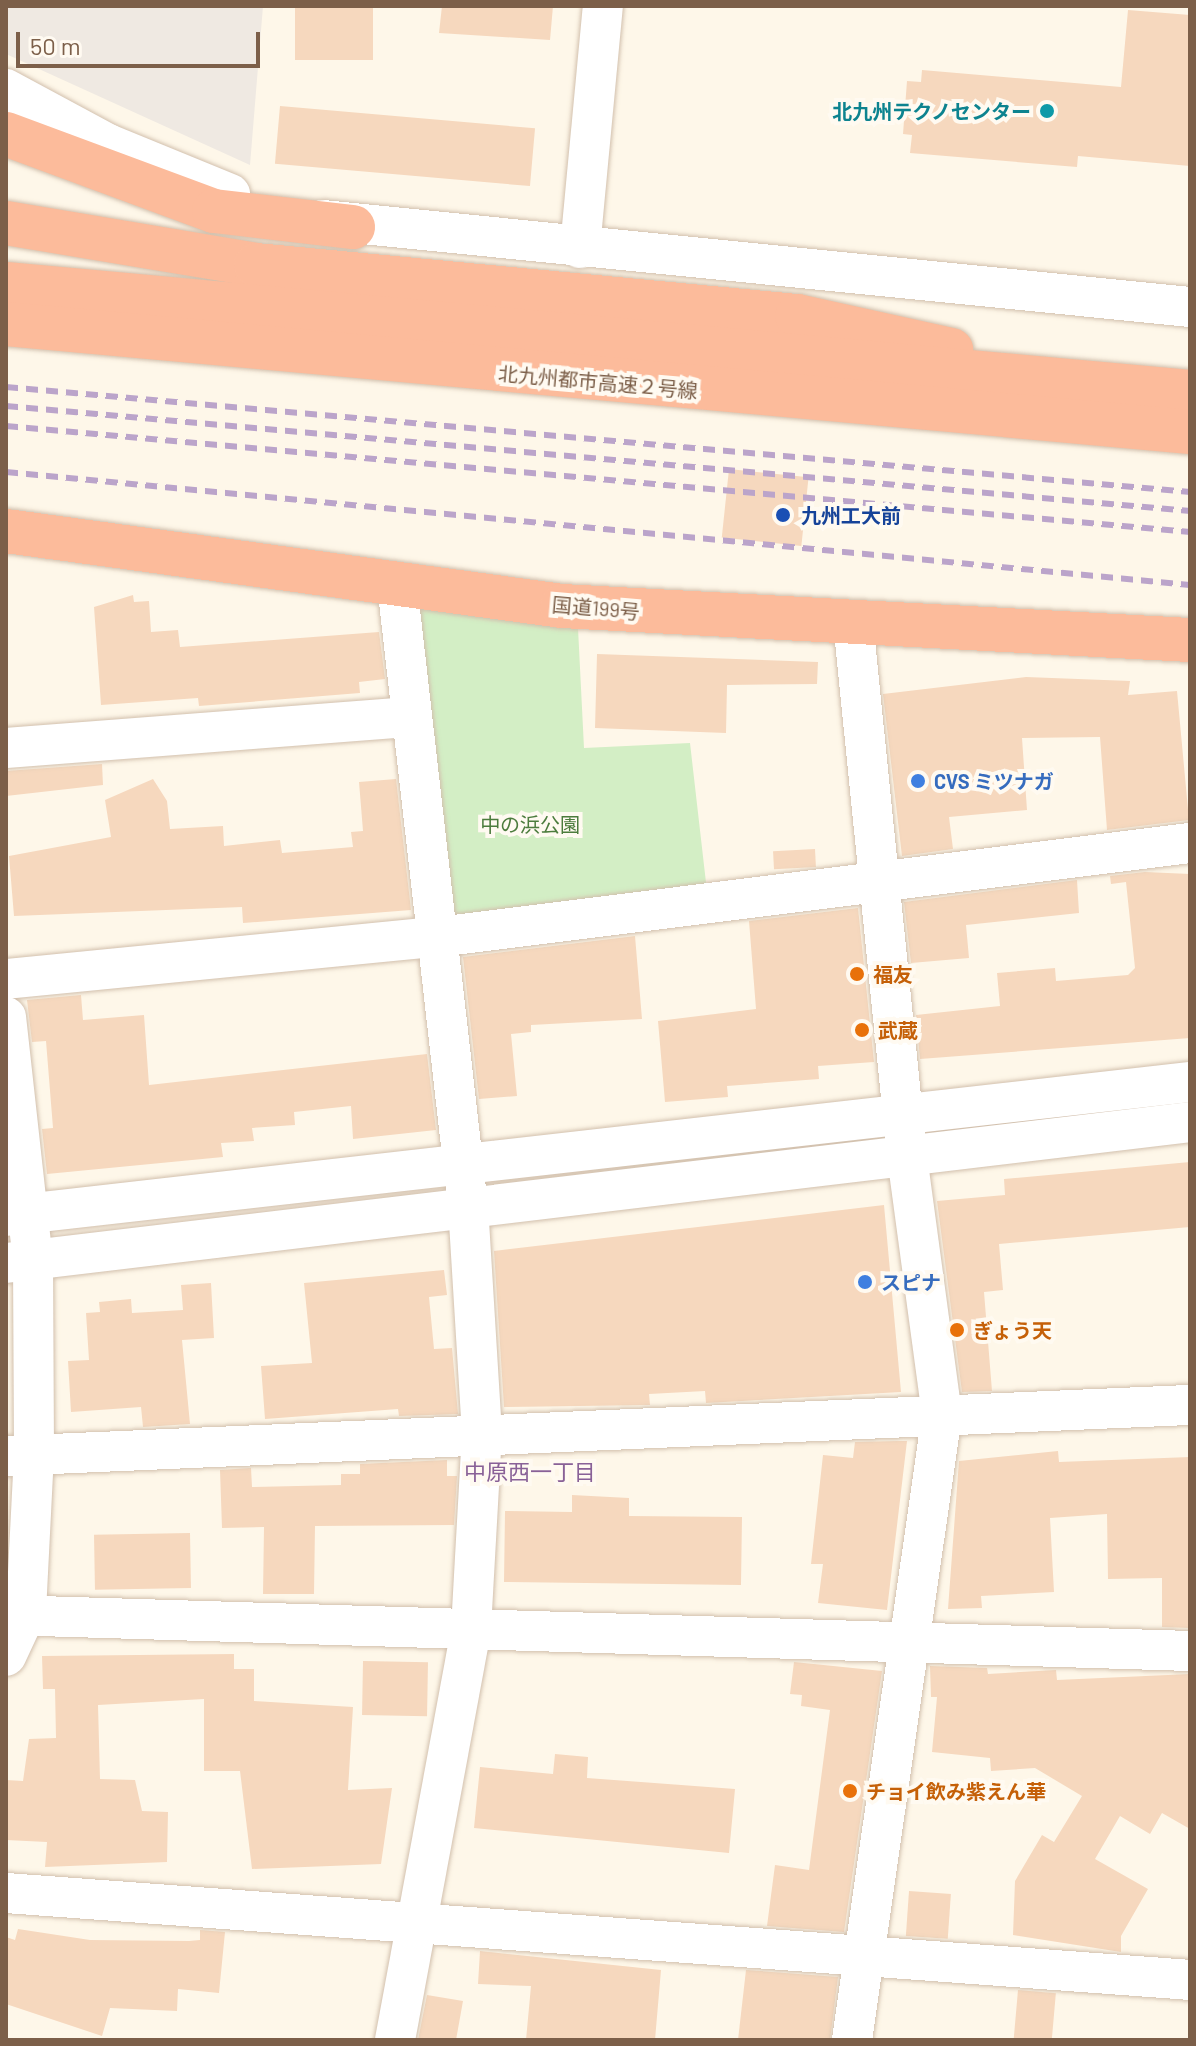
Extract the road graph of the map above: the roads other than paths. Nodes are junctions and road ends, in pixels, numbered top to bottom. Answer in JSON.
{"nodes":[{"id":1,"x":603,"y":6,"type":"edge"},
{"id":2,"x":6,"y":89,"type":"edge"},
{"id":3,"x":6,"y":134,"type":"edge"},
{"id":4,"x":6,"y":223,"type":"edge"},
{"id":5,"x":353,"y":227,"type":"junction"},
{"id":6,"x":580,"y":248,"type":"junction"},
{"id":7,"x":6,"y":284,"type":"edge"},
{"id":8,"x":1190,"y":307,"type":"edge"},
{"id":9,"x":6,"y":324,"type":"edge"},
{"id":10,"x":1137,"y":387,"type":"junction"},
{"id":11,"x":1190,"y":392,"type":"edge"},
{"id":12,"x":1190,"y":432,"type":"edge"},
{"id":13,"x":6,"y":531,"type":"edge"},
{"id":14,"x":397,"y":584,"type":"junction"},
{"id":15,"x":853,"y":622,"type":"junction"},
{"id":16,"x":1190,"y":640,"type":"edge"},
{"id":17,"x":410,"y":717,"type":"junction"},
{"id":18,"x":6,"y":748,"type":"edge"},
{"id":19,"x":1190,"y":843,"type":"edge"},
{"id":20,"x":879,"y":878,"type":"junction"},
{"id":21,"x":438,"y":937,"type":"junction"},
{"id":22,"x":6,"y":979,"type":"edge"},
{"id":23,"x":6,"y":1017,"type":"edge"},
{"id":24,"x":1190,"y":1082,"type":"edge"},
{"id":25,"x":902,"y":1115,"type":"junction"},
{"id":26,"x":1190,"y":1122,"type":"edge"},
{"id":27,"x":907,"y":1156,"type":"junction"},
{"id":28,"x":464,"y":1168,"type":"junction"},
{"id":29,"x":468,"y":1207,"type":"junction"},
{"id":30,"x":17,"y":1215,"type":"edge"},
{"id":31,"x":20,"y":1262,"type":"edge"},
{"id":32,"x":1190,"y":1405,"type":"edge"},
{"id":33,"x":942,"y":1415,"type":"junction"},
{"id":34,"x":482,"y":1434,"type":"junction"},
{"id":35,"x":20,"y":1455,"type":"edge"},
{"id":36,"x":16,"y":1614,"type":"edge"},
{"id":37,"x":471,"y":1629,"type":"junction"},
{"id":38,"x":909,"y":1644,"type":"junction"},
{"id":39,"x":1190,"y":1651,"type":"edge"},
{"id":40,"x":6,"y":1656,"type":"edge"},
{"id":41,"x":6,"y":1893,"type":"edge"},
{"id":42,"x":419,"y":1923,"type":"junction"},
{"id":43,"x":863,"y":1955,"type":"junction"},
{"id":44,"x":1190,"y":1980,"type":"edge"},
{"id":45,"x":395,"y":2040,"type":"edge"},
{"id":46,"x":852,"y":2040,"type":"edge"}],
"edges":[{"from":1,"to":6,"type":"street"},
{"from":2,"to":5,"type":"street"},
{"from":3,"to":5,"type":"highway"},
{"from":4,"to":10,"type":"highway"},
{"from":5,"to":6,"type":"street"},
{"from":6,"to":8,"type":"street"},
{"from":7,"to":10,"type":"highway"},
{"from":9,"to":12,"type":"highway","name":"北九州都市高速２号線"},
{"from":10,"to":11,"type":"highway"},
{"from":13,"to":14,"type":"highway","name":"国道199号"},
{"from":14,"to":15,"type":"highway","name":"国道199号"},
{"from":14,"to":17,"type":"street"},
{"from":15,"to":16,"type":"highway","name":"国道199号"},
{"from":15,"to":20,"type":"street"},
{"from":17,"to":18,"type":"street"},
{"from":17,"to":21,"type":"street"},
{"from":19,"to":20,"type":"street"},
{"from":20,"to":21,"type":"street"},
{"from":20,"to":25,"type":"street"},
{"from":21,"to":22,"type":"street"},
{"from":21,"to":28,"type":"street"},
{"from":23,"to":30,"type":"street"},
{"from":24,"to":25,"type":"street"},
{"from":25,"to":27,"type":"street"},
{"from":25,"to":28,"type":"street"},
{"from":26,"to":27,"type":"street"},
{"from":27,"to":29,"type":"street"},
{"from":27,"to":33,"type":"street"},
{"from":28,"to":29,"type":"street"},
{"from":28,"to":30,"type":"street"},
{"from":29,"to":31,"type":"street"},
{"from":29,"to":34,"type":"street"},
{"from":30,"to":31,"type":"street"},
{"from":31,"to":35,"type":"street"},
{"from":32,"to":33,"type":"street"},
{"from":33,"to":34,"type":"street"},
{"from":33,"to":38,"type":"street"},
{"from":34,"to":35,"type":"street"},
{"from":34,"to":37,"type":"street"},
{"from":35,"to":36,"type":"street"},
{"from":36,"to":37,"type":"street"},
{"from":36,"to":40,"type":"street"},
{"from":37,"to":38,"type":"street"},
{"from":37,"to":42,"type":"street"},
{"from":38,"to":39,"type":"street"},
{"from":38,"to":43,"type":"street"},
{"from":41,"to":42,"type":"street"},
{"from":42,"to":43,"type":"street"},
{"from":42,"to":45,"type":"street"},
{"from":43,"to":44,"type":"street"},
{"from":43,"to":46,"type":"street"}]}
